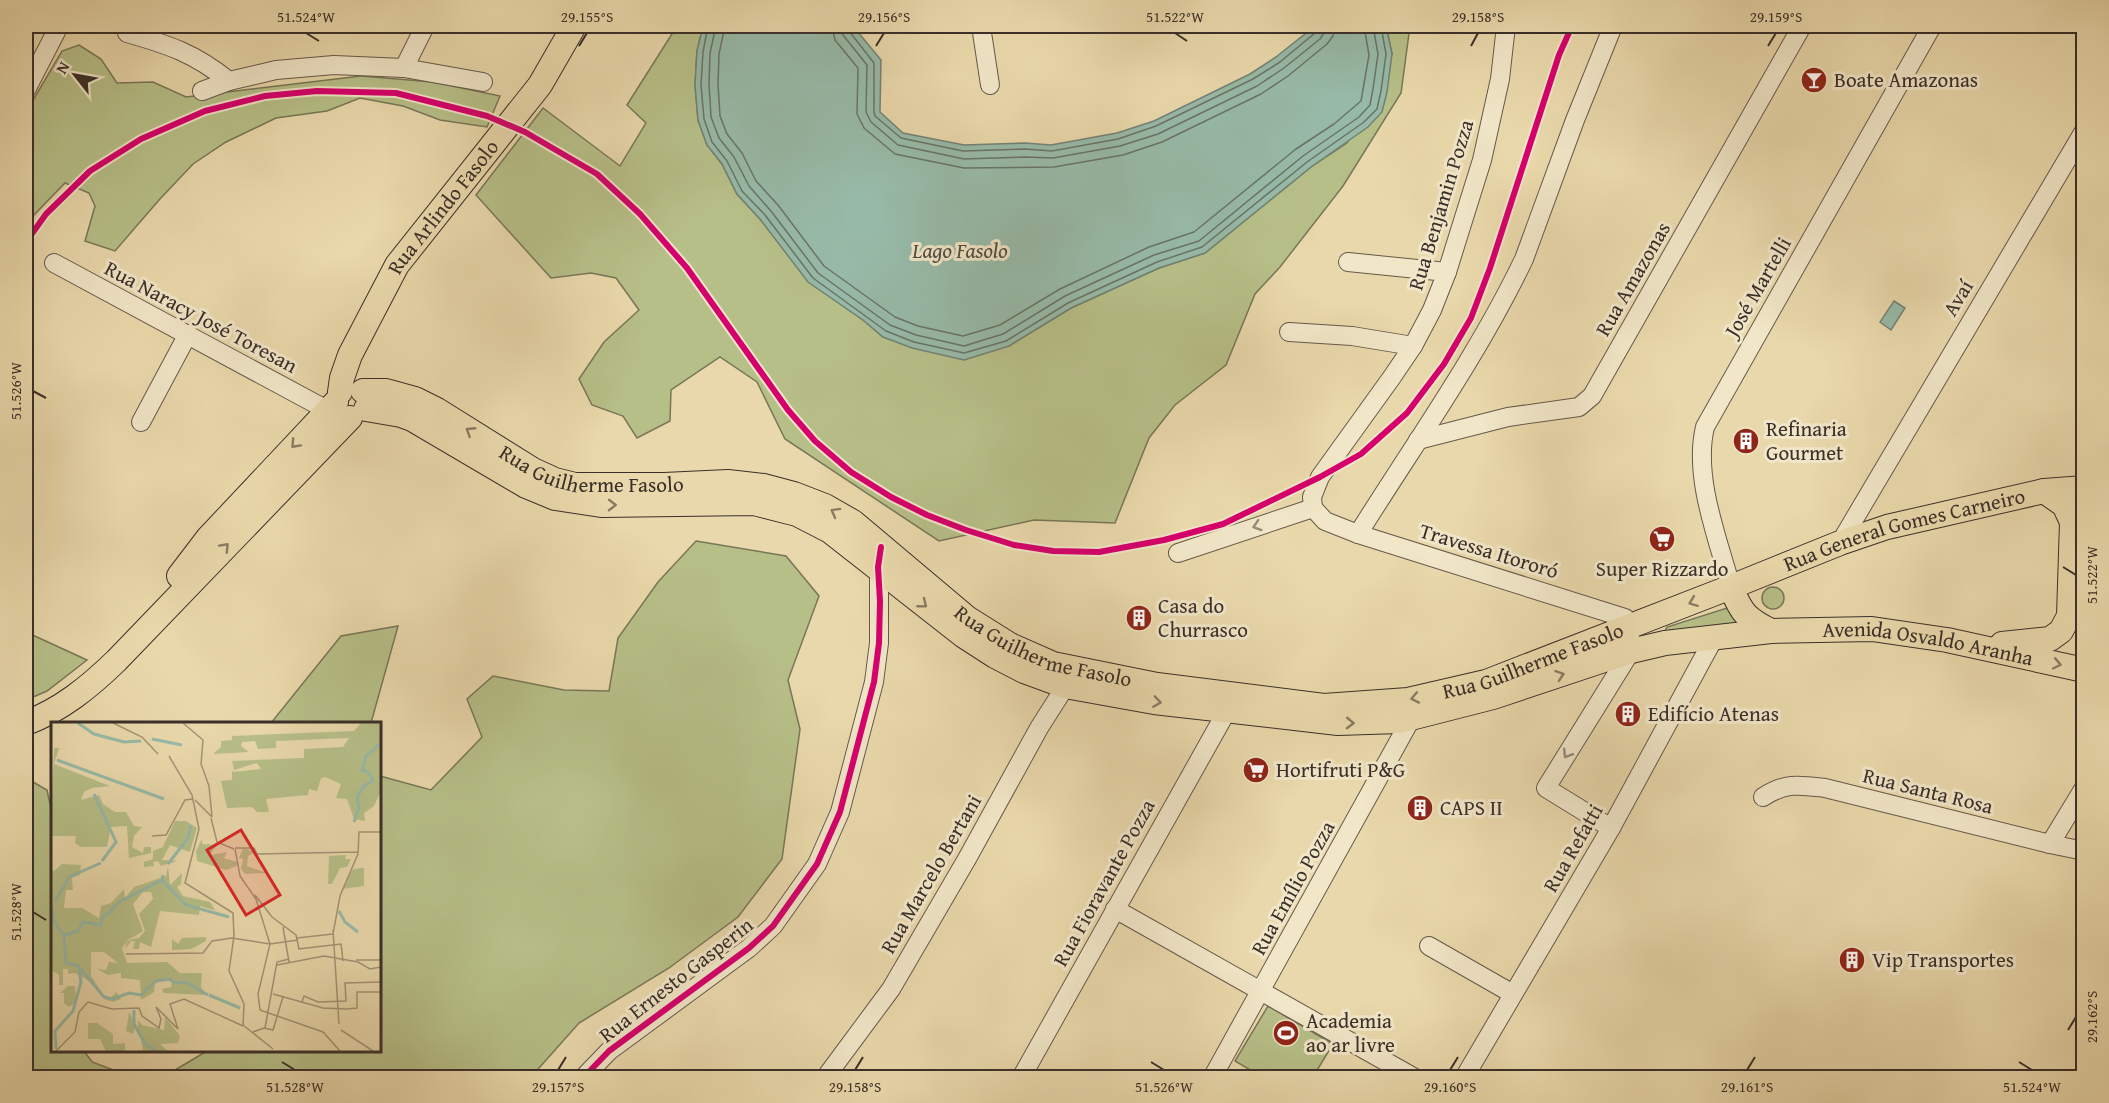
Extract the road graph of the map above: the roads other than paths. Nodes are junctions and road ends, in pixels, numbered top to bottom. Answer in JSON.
{"nodes":[{"id":1,"x":59,"y":26,"type":"edge"},
{"id":2,"x":425,"y":26,"type":"edge"},
{"id":3,"x":574,"y":26,"type":"edge"},
{"id":4,"x":981,"y":26,"type":"edge"},
{"id":5,"x":1506,"y":26,"type":"edge"},
{"id":6,"x":1612,"y":26,"type":"edge"},
{"id":7,"x":1802,"y":26,"type":"edge"},
{"id":8,"x":1932,"y":26,"type":"edge"},
{"id":9,"x":127,"y":33,"type":"dead end"},
{"id":10,"x":404,"y":68,"type":"junction"},
{"id":11,"x":229,"y":81,"type":"junction"},
{"id":12,"x":483,"y":82,"type":"dead end"},
{"id":13,"x":990,"y":85,"type":"dead end"},
{"id":14,"x":26,"y":90,"type":"edge"},
{"id":15,"x":202,"y":91,"type":"dead end"},
{"id":16,"x":2084,"y":131,"type":"edge"},
{"id":17,"x":1348,"y":262,"type":"dead end"},
{"id":18,"x":54,"y":263,"type":"dead end"},
{"id":19,"x":1447,"y":272,"type":"junction"},
{"id":20,"x":1289,"y":332,"type":"dead end"},
{"id":21,"x":188,"y":334,"type":"junction"},
{"id":22,"x":1413,"y":346,"type":"junction"},
{"id":23,"x":348,"y":402,"type":"junction"},
{"id":24,"x":141,"y":422,"type":"dead end"},
{"id":25,"x":1418,"y":440,"type":"junction"},
{"id":26,"x":1872,"y":487,"type":"junction"},
{"id":27,"x":2084,"y":488,"type":"edge"},
{"id":28,"x":2044,"y":491,"type":"junction"},
{"id":29,"x":1313,"y":508,"type":"junction"},
{"id":30,"x":1887,"y":527,"type":"junction"},
{"id":31,"x":1358,"y":534,"type":"junction"},
{"id":32,"x":1840,"y":543,"type":"junction"},
{"id":33,"x":1178,"y":553,"type":"dead end"},
{"id":34,"x":880,"y":557,"type":"junction"},
{"id":35,"x":1767,"y":573,"type":"joint"},
{"id":36,"x":180,"y":585,"type":"junction"},
{"id":37,"x":1731,"y":587,"type":"junction"},
{"id":38,"x":1771,"y":631,"type":"junction"},
{"id":39,"x":1714,"y":638,"type":"junction"},
{"id":40,"x":1630,"y":639,"type":"junction"},
{"id":41,"x":1976,"y":646,"type":"junction"},
{"id":42,"x":2084,"y":670,"type":"edge"},
{"id":43,"x":1071,"y":677,"type":"junction"},
{"id":44,"x":1231,"y":703,"type":"junction"},
{"id":45,"x":26,"y":710,"type":"edge"},
{"id":46,"x":1411,"y":719,"type":"junction"},
{"id":47,"x":26,"y":723,"type":"edge"},
{"id":48,"x":2084,"y":788,"type":"edge"},
{"id":49,"x":1763,"y":797,"type":"dead end"},
{"id":50,"x":1611,"y":828,"type":"junction"},
{"id":51,"x":2050,"y":844,"type":"junction"},
{"id":52,"x":2084,"y":851,"type":"edge"},
{"id":53,"x":1115,"y":909,"type":"junction"},
{"id":54,"x":1429,"y":946,"type":"dead end"},
{"id":55,"x":1262,"y":991,"type":"junction"},
{"id":56,"x":1513,"y":994,"type":"junction"},
{"id":57,"x":583,"y":1077,"type":"edge"},
{"id":58,"x":825,"y":1077,"type":"edge"},
{"id":59,"x":1021,"y":1077,"type":"edge"},
{"id":60,"x":1212,"y":1077,"type":"edge"},
{"id":61,"x":1414,"y":1077,"type":"edge"},
{"id":62,"x":1464,"y":1077,"type":"edge"}],
"edges":[{"from":1,"to":14,"type":"street"},
{"from":2,"to":10,"type":"street"},
{"from":3,"to":23,"type":"main road","name":"Rua Arlindo Fasolo"},
{"from":4,"to":13,"type":"street"},
{"from":5,"to":19,"type":"street","name":"Rua Benjamin Pozza"},
{"from":6,"to":25,"type":"street"},
{"from":7,"to":25,"type":"street","name":"Rua Amazonas"},
{"from":8,"to":37,"type":"street","name":"José Martelli"},
{"from":9,"to":11,"type":"street"},
{"from":10,"to":11,"type":"street"},
{"from":10,"to":12,"type":"street"},
{"from":11,"to":15,"type":"street"},
{"from":16,"to":26,"type":"street","name":"Avaí"},
{"from":17,"to":19,"type":"street"},
{"from":18,"to":21,"type":"street","name":"Rua Naracy José Toresan"},
{"from":19,"to":22,"type":"street","name":"Rua Benjamin Pozza"},
{"from":20,"to":22,"type":"street"},
{"from":21,"to":23,"type":"street","name":"Rua Naracy José Toresan"},
{"from":21,"to":24,"type":"street"},
{"from":22,"to":29,"type":"street","name":"Rua Benjamin Pozza"},
{"from":23,"to":34,"type":"main road","name":"Rua Guilherme Fasolo"},
{"from":23,"to":36,"type":"main road"},
{"from":25,"to":31,"type":"street"},
{"from":26,"to":30,"type":"street"},
{"from":26,"to":32,"type":"street","name":"Avaí"},
{"from":27,"to":28,"type":"main road","name":"Rua General Gomes Carneiro"},
{"from":28,"to":30,"type":"main road","name":"Rua General Gomes Carneiro"},
{"from":28,"to":41,"type":"main road"},
{"from":29,"to":31,"type":"street","name":"Travessa Itororó"},
{"from":29,"to":33,"type":"street","one_way":true},
{"from":30,"to":32,"type":"main road","name":"Rua General Gomes Carneiro"},
{"from":31,"to":40,"type":"street","name":"Travessa Itororó"},
{"from":32,"to":35,"type":"main road","name":"Rua General Gomes Carneiro"},
{"from":34,"to":43,"type":"main road","name":"Rua Guilherme Fasolo"},
{"from":34,"to":57,"type":"street","name":"Rua Ernesto Gasperin"},
{"from":35,"to":37,"type":"main road","name":"Rua Guilherme Fasolo"},
{"from":36,"to":45,"type":"main road"},
{"from":36,"to":47,"type":"main road"},
{"from":37,"to":38,"type":"main road"},
{"from":37,"to":40,"type":"main road","name":"Rua Guilherme Fasolo","one_way":true},
{"from":38,"to":39,"type":"main road","name":"Rua Guilherme Fasolo"},
{"from":38,"to":41,"type":"main road","name":"Avenida Osvaldo Aranha"},
{"from":39,"to":40,"type":"main road","name":"Rua Guilherme Fasolo"},
{"from":39,"to":50,"type":"street","name":"Rua Refatti"},
{"from":40,"to":44,"type":"main road","name":"Rua Guilherme Fasolo","one_way":true},
{"from":46,"to":40,"type":"main road","name":"Rua Guilherme Fasolo","one_way":true},
{"from":40,"to":50,"type":"street","one_way":true},
{"from":41,"to":42,"type":"main road","name":"Avenida Osvaldo Aranha","one_way":true},
{"from":43,"to":44,"type":"main road","name":"Rua Guilherme Fasolo"},
{"from":43,"to":58,"type":"street","name":"Rua Marcelo Bertani"},
{"from":44,"to":46,"type":"main road","name":"Rua Guilherme Fasolo","one_way":true},
{"from":44,"to":53,"type":"street","name":"Rua Fioravante Pozza"},
{"from":46,"to":55,"type":"street","name":"Rua Emílio Pozza"},
{"from":48,"to":51,"type":"street"},
{"from":49,"to":51,"type":"street","name":"Rua Santa Rosa"},
{"from":50,"to":56,"type":"street","name":"Rua Refatti"},
{"from":51,"to":52,"type":"street","name":"Rua Santa Rosa"},
{"from":53,"to":55,"type":"street"},
{"from":53,"to":59,"type":"street","name":"Rua Fioravante Pozza"},
{"from":54,"to":56,"type":"street"},
{"from":55,"to":60,"type":"street","name":"Rua Emílio Pozza"},
{"from":55,"to":61,"type":"street"},
{"from":56,"to":62,"type":"street","name":"Rua Refatti"}]}
